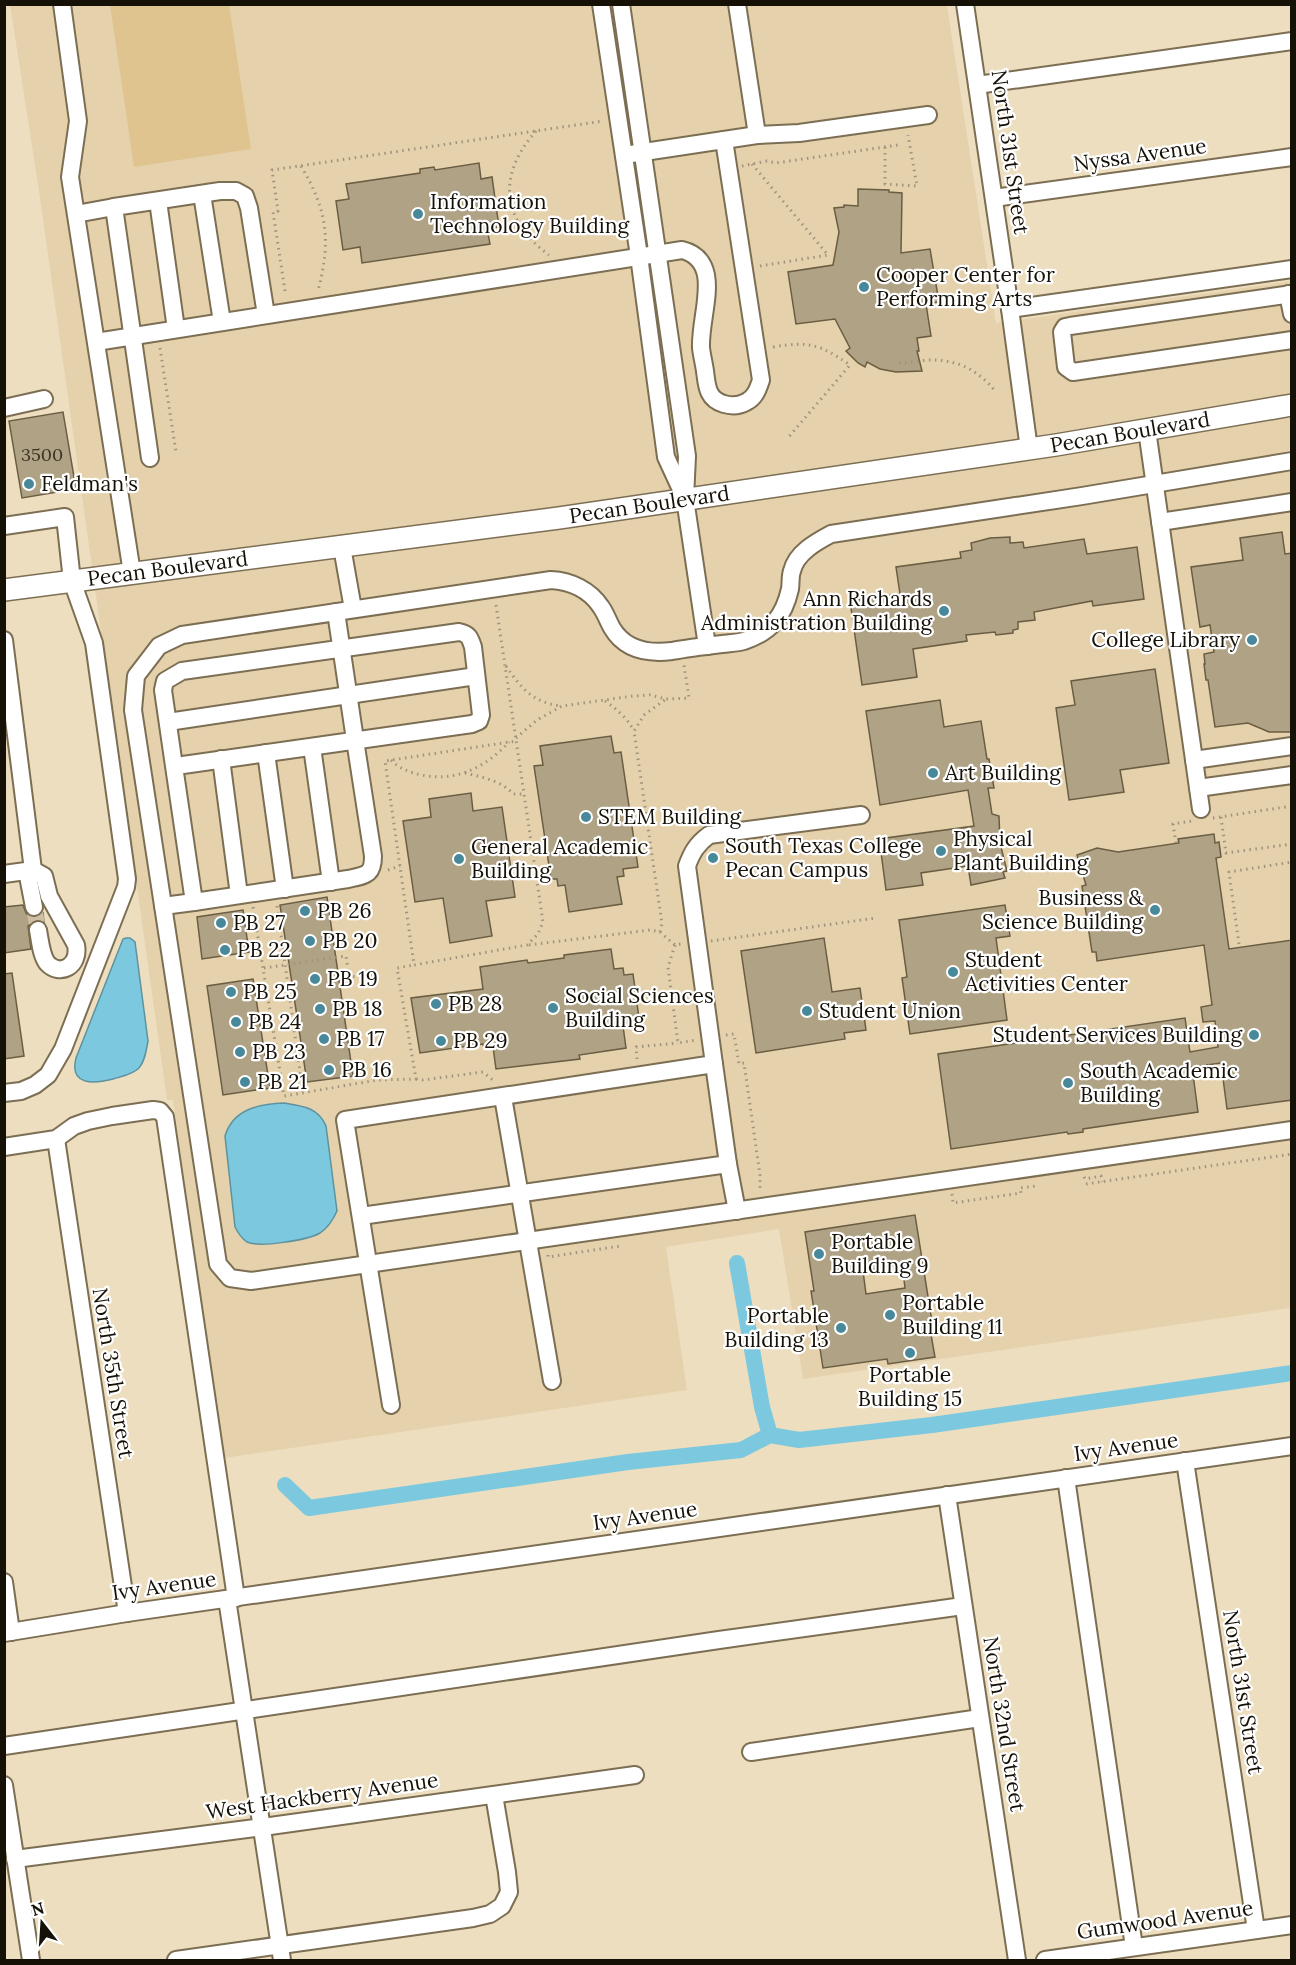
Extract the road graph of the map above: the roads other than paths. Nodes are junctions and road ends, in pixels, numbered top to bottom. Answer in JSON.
{"nodes":[{"id":1,"x":62,"y":4,"type":"edge"},
{"id":2,"x":601,"y":4,"type":"edge"},
{"id":3,"x":621,"y":4,"type":"edge"},
{"id":4,"x":738,"y":4,"type":"edge"},
{"id":5,"x":965,"y":4,"type":"edge"},
{"id":6,"x":1292,"y":41,"type":"edge"},
{"id":7,"x":977,"y":86,"type":"junction"},
{"id":8,"x":928,"y":115,"type":"dead end"},
{"id":9,"x":757,"y":135,"type":"junction"},
{"id":10,"x":724,"y":140,"type":"junction"},
{"id":11,"x":642,"y":152,"type":"junction"},
{"id":12,"x":624,"y":155,"type":"junction"},
{"id":13,"x":1292,"y":157,"type":"edge"},
{"id":14,"x":202,"y":194,"type":"junction"},
{"id":15,"x":994,"y":198,"type":"junction"},
{"id":16,"x":158,"y":201,"type":"junction"},
{"id":17,"x":114,"y":207,"type":"junction"},
{"id":18,"x":76,"y":214,"type":"junction"},
{"id":19,"x":657,"y":254,"type":"junction"},
{"id":20,"x":639,"y":256,"type":"junction"},
{"id":21,"x":1292,"y":269,"type":"edge"},
{"id":22,"x":1290,"y":294,"type":"edge"},
{"id":23,"x":1010,"y":309,"type":"junction"},
{"id":24,"x":1292,"y":314,"type":"edge"},
{"id":25,"x":266,"y":315,"type":"junction"},
{"id":26,"x":222,"y":322,"type":"junction"},
{"id":27,"x":176,"y":329,"type":"junction"},
{"id":28,"x":132,"y":336,"type":"junction"},
{"id":29,"x":1292,"y":340,"type":"edge"},
{"id":30,"x":96,"y":342,"type":"junction"},
{"id":31,"x":44,"y":399,"type":"dead end"},
{"id":32,"x":1292,"y":405,"type":"edge"},
{"id":33,"x":4,"y":408,"type":"edge"},
{"id":34,"x":1147,"y":430,"type":"junction"},
{"id":35,"x":1029,"y":449,"type":"junction"},
{"id":36,"x":150,"y":458,"type":"dead end"},
{"id":37,"x":1292,"y":460,"type":"edge"},
{"id":38,"x":1154,"y":484,"type":"junction"},
{"id":39,"x":686,"y":499,"type":"junction"},
{"id":40,"x":1292,"y":502,"type":"edge"},
{"id":41,"x":1160,"y":522,"type":"junction"},
{"id":42,"x":4,"y":526,"type":"edge"},
{"id":43,"x":342,"y":547,"type":"junction"},
{"id":44,"x":132,"y":573,"type":"junction"},
{"id":45,"x":72,"y":581,"type":"junction"},
{"id":46,"x":4,"y":590,"type":"edge"},
{"id":47,"x":353,"y":609,"type":"junction"},
{"id":48,"x":336,"y":612,"type":"junction"},
{"id":49,"x":4,"y":640,"type":"edge"},
{"id":50,"x":707,"y":646,"type":"junction"},
{"id":51,"x":341,"y":647,"type":"junction"},
{"id":52,"x":476,"y":676,"type":"junction"},
{"id":53,"x":348,"y":695,"type":"junction"},
{"id":54,"x":168,"y":722,"type":"junction"},
{"id":55,"x":355,"y":741,"type":"junction"},
{"id":56,"x":1292,"y":746,"type":"edge"},
{"id":57,"x":312,"y":747,"type":"junction"},
{"id":58,"x":266,"y":753,"type":"junction"},
{"id":59,"x":221,"y":759,"type":"junction"},
{"id":60,"x":1194,"y":760,"type":"junction"},
{"id":61,"x":174,"y":766,"type":"junction"},
{"id":62,"x":1292,"y":775,"type":"edge"},
{"id":63,"x":1198,"y":788,"type":"junction"},
{"id":64,"x":861,"y":815,"type":"dead end"},
{"id":65,"x":1202,"y":816,"type":"road end"},
{"id":66,"x":30,"y":870,"type":"junction"},
{"id":67,"x":4,"y":874,"type":"edge"},
{"id":68,"x":331,"y":882,"type":"junction"},
{"id":69,"x":239,"y":895,"type":"junction"},
{"id":70,"x":281,"y":895,"type":"junction"},
{"id":71,"x":194,"y":902,"type":"junction"},
{"id":72,"x":163,"y":906,"type":"junction"},
{"id":73,"x":34,"y":907,"type":"tunnel mouth"},
{"id":74,"x":38,"y":930,"type":"tunnel mouth"},
{"id":75,"x":714,"y":1064,"type":"junction"},
{"id":76,"x":4,"y":1093,"type":"edge"},
{"id":77,"x":503,"y":1097,"type":"junction"},
{"id":78,"x":1292,"y":1131,"type":"edge"},
{"id":79,"x":56,"y":1139,"type":"junction"},
{"id":80,"x":4,"y":1147,"type":"edge"},
{"id":81,"x":728,"y":1164,"type":"junction"},
{"id":82,"x":520,"y":1193,"type":"junction"},
{"id":83,"x":737,"y":1211,"type":"junction"},
{"id":84,"x":361,"y":1216,"type":"junction"},
{"id":85,"x":528,"y":1241,"type":"junction"},
{"id":86,"x":369,"y":1264,"type":"junction"},
{"id":87,"x":552,"y":1381,"type":"dead end"},
{"id":88,"x":391,"y":1405,"type":"dead end"},
{"id":89,"x":1292,"y":1446,"type":"edge"},
{"id":90,"x":1185,"y":1461,"type":"junction"},
{"id":91,"x":1065,"y":1478,"type":"junction"},
{"id":92,"x":947,"y":1495,"type":"junction"},
{"id":93,"x":4,"y":1582,"type":"edge"},
{"id":94,"x":232,"y":1599,"type":"junction"},
{"id":95,"x":963,"y":1606,"type":"junction"},
{"id":96,"x":127,"y":1613,"type":"junction"},
{"id":97,"x":8,"y":1633,"type":"edge"},
{"id":98,"x":245,"y":1711,"type":"junction"},
{"id":99,"x":980,"y":1718,"type":"junction"},
{"id":100,"x":4,"y":1746,"type":"edge"},
{"id":101,"x":751,"y":1752,"type":"dead end"},
{"id":102,"x":635,"y":1775,"type":"dead end"},
{"id":103,"x":4,"y":1785,"type":"edge"},
{"id":104,"x":494,"y":1795,"type":"junction"},
{"id":105,"x":263,"y":1827,"type":"junction"},
{"id":106,"x":15,"y":1859,"type":"junction"},
{"id":107,"x":1292,"y":1925,"type":"edge"},
{"id":108,"x":1256,"y":1930,"type":"junction"},
{"id":109,"x":1134,"y":1947,"type":"junction"},
{"id":110,"x":281,"y":1953,"type":"edge"},
{"id":111,"x":31,"y":1960,"type":"edge"},
{"id":112,"x":176,"y":1960,"type":"edge"},
{"id":113,"x":1017,"y":1960,"type":"edge"},
{"id":114,"x":1046,"y":1960,"type":"edge"}],
"edges":[{"from":1,"to":18,"type":"street"},
{"from":2,"to":12,"type":"street"},
{"from":3,"to":11,"type":"street"},
{"from":4,"to":9,"type":"street"},
{"from":5,"to":7,"type":"street","name":"North 31st Street"},
{"from":6,"to":7,"type":"street"},
{"from":7,"to":15,"type":"street","name":"North 31st Street"},
{"from":8,"to":9,"type":"street"},
{"from":9,"to":10,"type":"street"},
{"from":10,"to":11,"type":"street"},
{"from":10,"to":19,"type":"street"},
{"from":11,"to":12,"type":"street"},
{"from":11,"to":19,"type":"street"},
{"from":12,"to":20,"type":"street"},
{"from":13,"to":15,"type":"street","name":"Nyssa Avenue"},
{"from":14,"to":16,"type":"street"},
{"from":14,"to":25,"type":"street"},
{"from":14,"to":26,"type":"street"},
{"from":15,"to":23,"type":"street","name":"North 31st Street"},
{"from":16,"to":17,"type":"street"},
{"from":16,"to":27,"type":"street"},
{"from":17,"to":18,"type":"street"},
{"from":17,"to":28,"type":"street"},
{"from":18,"to":30,"type":"street"},
{"from":19,"to":20,"type":"street"},
{"from":19,"to":39,"type":"street"},
{"from":20,"to":25,"type":"street"},
{"from":20,"to":39,"type":"street"},
{"from":21,"to":23,"type":"street"},
{"from":22,"to":24,"type":"street"},
{"from":22,"to":29,"type":"street"},
{"from":23,"to":35,"type":"street","name":"North 31st Street"},
{"from":25,"to":26,"type":"street"},
{"from":26,"to":27,"type":"street"},
{"from":27,"to":28,"type":"street"},
{"from":28,"to":30,"type":"street"},
{"from":28,"to":36,"type":"street"},
{"from":30,"to":44,"type":"street"},
{"from":31,"to":33,"type":"street"},
{"from":32,"to":34,"type":"main road","name":"Pecan Boulevard"},
{"from":34,"to":35,"type":"main road","name":"Pecan Boulevard"},
{"from":34,"to":38,"type":"street"},
{"from":35,"to":39,"type":"main road","name":"Pecan Boulevard"},
{"from":37,"to":38,"type":"street"},
{"from":38,"to":41,"type":"street"},
{"from":38,"to":50,"type":"street"},
{"from":39,"to":43,"type":"main road","name":"Pecan Boulevard"},
{"from":39,"to":50,"type":"street"},
{"from":40,"to":41,"type":"street"},
{"from":41,"to":60,"type":"street"},
{"from":42,"to":45,"type":"street"},
{"from":43,"to":44,"type":"main road","name":"Pecan Boulevard"},
{"from":43,"to":47,"type":"street"},
{"from":44,"to":45,"type":"main road","name":"Pecan Boulevard"},
{"from":45,"to":46,"type":"main road","name":"Pecan Boulevard"},
{"from":45,"to":76,"type":"street"},
{"from":47,"to":48,"type":"street"},
{"from":47,"to":50,"type":"street"},
{"from":48,"to":51,"type":"street"},
{"from":48,"to":72,"type":"street"},
{"from":49,"to":66,"type":"street"},
{"from":51,"to":52,"type":"street"},
{"from":51,"to":53,"type":"street"},
{"from":51,"to":54,"type":"street"},
{"from":52,"to":53,"type":"street"},
{"from":52,"to":55,"type":"street"},
{"from":53,"to":54,"type":"street"},
{"from":53,"to":55,"type":"street"},
{"from":54,"to":61,"type":"street"},
{"from":55,"to":57,"type":"street"},
{"from":55,"to":68,"type":"street"},
{"from":56,"to":60,"type":"street"},
{"from":57,"to":58,"type":"street"},
{"from":57,"to":68,"type":"street"},
{"from":58,"to":59,"type":"street"},
{"from":58,"to":70,"type":"street"},
{"from":59,"to":61,"type":"street"},
{"from":59,"to":69,"type":"street"},
{"from":60,"to":63,"type":"street"},
{"from":61,"to":71,"type":"street"},
{"from":62,"to":63,"type":"street"},
{"from":63,"to":65,"type":"street"},
{"from":64,"to":75,"type":"street"},
{"from":66,"to":67,"type":"street"},
{"from":66,"to":73,"type":"street"},
{"from":66,"to":74,"type":"street"},
{"from":68,"to":70,"type":"street"},
{"from":69,"to":70,"type":"street"},
{"from":69,"to":71,"type":"street"},
{"from":71,"to":72,"type":"street"},
{"from":72,"to":86,"type":"street"},
{"from":75,"to":77,"type":"street"},
{"from":75,"to":81,"type":"street"},
{"from":77,"to":82,"type":"street"},
{"from":77,"to":84,"type":"street"},
{"from":78,"to":83,"type":"street"},
{"from":79,"to":80,"type":"street"},
{"from":79,"to":94,"type":"street"},
{"from":79,"to":96,"type":"street","name":"North 35th Street"},
{"from":81,"to":82,"type":"street"},
{"from":81,"to":83,"type":"street"},
{"from":82,"to":84,"type":"street"},
{"from":82,"to":85,"type":"street"},
{"from":83,"to":85,"type":"street"},
{"from":84,"to":86,"type":"street"},
{"from":85,"to":86,"type":"street"},
{"from":85,"to":87,"type":"street"},
{"from":86,"to":88,"type":"street"},
{"from":89,"to":90,"type":"street","name":"Ivy Avenue"},
{"from":90,"to":91,"type":"street","name":"Ivy Avenue"},
{"from":90,"to":108,"type":"street","name":"North 31st Street"},
{"from":91,"to":92,"type":"street","name":"Ivy Avenue"},
{"from":91,"to":109,"type":"street"},
{"from":92,"to":94,"type":"street","name":"Ivy Avenue"},
{"from":92,"to":95,"type":"street","name":"North 32nd Street"},
{"from":93,"to":97,"type":"street"},
{"from":94,"to":96,"type":"street","name":"Ivy Avenue"},
{"from":94,"to":98,"type":"street"},
{"from":95,"to":98,"type":"street"},
{"from":95,"to":99,"type":"street","name":"North 32nd Street"},
{"from":96,"to":97,"type":"street","name":"Ivy Avenue"},
{"from":98,"to":100,"type":"street"},
{"from":98,"to":105,"type":"street"},
{"from":99,"to":101,"type":"street"},
{"from":99,"to":113,"type":"street","name":"North 32nd Street"},
{"from":102,"to":104,"type":"street","name":"West Hackberry Avenue"},
{"from":103,"to":106,"type":"street"},
{"from":104,"to":105,"type":"street","name":"West Hackberry Avenue"},
{"from":104,"to":110,"type":"street"},
{"from":105,"to":106,"type":"street","name":"West Hackberry Avenue"},
{"from":105,"to":110,"type":"street"},
{"from":106,"to":111,"type":"street"},
{"from":107,"to":108,"type":"street","name":"Gumwood Avenue"},
{"from":108,"to":109,"type":"street","name":"Gumwood Avenue"},
{"from":109,"to":114,"type":"street","name":"Gumwood Avenue"},
{"from":110,"to":112,"type":"street"}]}
